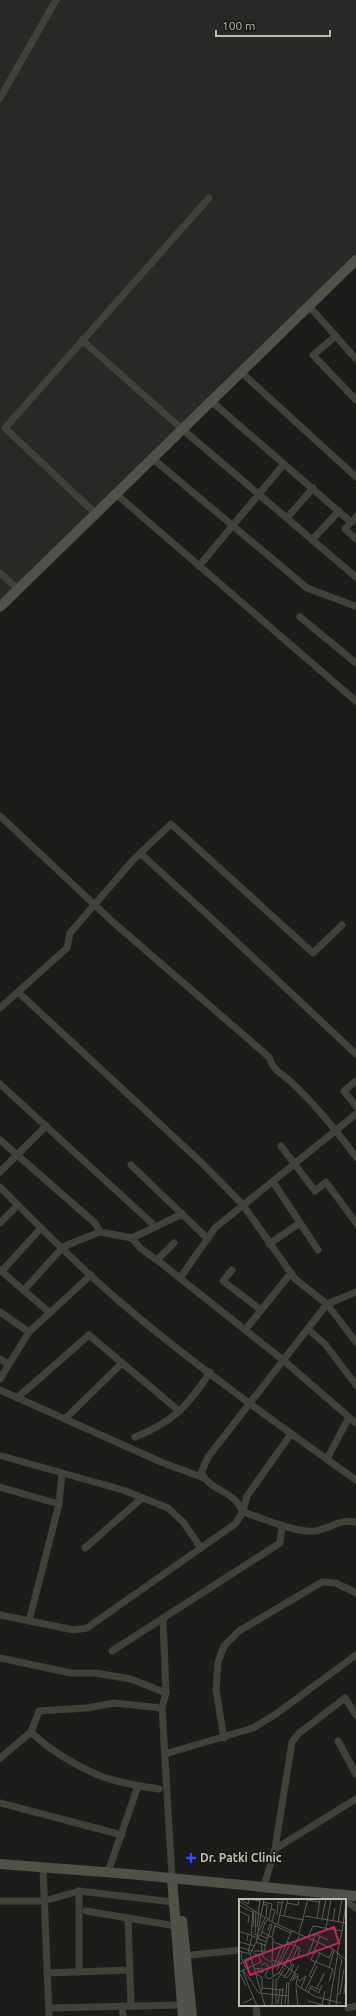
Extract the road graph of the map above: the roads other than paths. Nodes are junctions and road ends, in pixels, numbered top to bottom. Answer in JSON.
{"nodes":[{"id":1,"x":56,"y":0,"type":"edge"},
{"id":2,"x":0,"y":98,"type":"edge"},
{"id":3,"x":209,"y":198,"type":"dead end"},
{"id":4,"x":356,"y":260,"type":"edge"},
{"id":5,"x":309,"y":306,"type":"junction"},
{"id":6,"x":336,"y":336,"type":"junction"},
{"id":7,"x":82,"y":340,"type":"junction"},
{"id":8,"x":356,"y":359,"type":"edge"},
{"id":9,"x":241,"y":372,"type":"junction"},
{"id":10,"x":356,"y":400,"type":"edge"},
{"id":11,"x":211,"y":401,"type":"junction"},
{"id":12,"x":2,"y":426,"type":"edge"},
{"id":13,"x":182,"y":429,"type":"junction"},
{"id":14,"x":152,"y":458,"type":"junction"},
{"id":15,"x":284,"y":464,"type":"junction"},
{"id":16,"x":356,"y":477,"type":"edge"},
{"id":17,"x":313,"y":488,"type":"junction"},
{"id":18,"x":116,"y":494,"type":"junction"},
{"id":19,"x":259,"y":494,"type":"junction"},
{"id":20,"x":339,"y":511,"type":"junction"},
{"id":21,"x":96,"y":514,"type":"junction"},
{"id":22,"x":287,"y":518,"type":"junction"},
{"id":23,"x":354,"y":520,"type":"edge"},
{"id":24,"x":233,"y":525,"type":"junction"},
{"id":25,"x":356,"y":539,"type":"edge"},
{"id":26,"x":312,"y":540,"type":"junction"},
{"id":27,"x":199,"y":566,"type":"junction"},
{"id":28,"x":0,"y":573,"type":"edge"},
{"id":29,"x":356,"y":577,"type":"edge"},
{"id":30,"x":18,"y":589,"type":"junction"},
{"id":31,"x":355,"y":606,"type":"edge"},
{"id":32,"x":0,"y":607,"type":"edge"},
{"id":33,"x":300,"y":617,"type":"dead end"},
{"id":34,"x":356,"y":663,"type":"edge"},
{"id":35,"x":356,"y":701,"type":"edge"},
{"id":36,"x":0,"y":816,"type":"edge"},
{"id":37,"x":140,"y":853,"type":"junction"},
{"id":38,"x":94,"y":904,"type":"junction"},
{"id":39,"x":342,"y":925,"type":"dead end"},
{"id":40,"x":18,"y":992,"type":"junction"},
{"id":41,"x":0,"y":1008,"type":"edge"},
{"id":42,"x":356,"y":1054,"type":"edge"},
{"id":43,"x":356,"y":1081,"type":"edge"},
{"id":44,"x":0,"y":1084,"type":"edge"},
{"id":45,"x":356,"y":1106,"type":"edge"},
{"id":46,"x":356,"y":1114,"type":"edge"},
{"id":47,"x":46,"y":1126,"type":"junction"},
{"id":48,"x":336,"y":1131,"type":"junction"},
{"id":49,"x":0,"y":1140,"type":"edge"},
{"id":50,"x":281,"y":1146,"type":"dead end"},
{"id":51,"x":17,"y":1155,"type":"junction"},
{"id":52,"x":356,"y":1158,"type":"edge"},
{"id":53,"x":131,"y":1165,"type":"dead end"},
{"id":54,"x":296,"y":1165,"type":"junction"},
{"id":55,"x":0,"y":1172,"type":"edge"},
{"id":56,"x":273,"y":1182,"type":"junction"},
{"id":57,"x":0,"y":1187,"type":"edge"},
{"id":58,"x":18,"y":1205,"type":"junction"},
{"id":59,"x":243,"y":1205,"type":"junction"},
{"id":60,"x":182,"y":1214,"type":"junction"},
{"id":61,"x":0,"y":1223,"type":"edge"},
{"id":62,"x":300,"y":1223,"type":"junction"},
{"id":63,"x":356,"y":1223,"type":"edge"},
{"id":64,"x":156,"y":1227,"type":"junction"},
{"id":65,"x":41,"y":1228,"type":"junction"},
{"id":66,"x":100,"y":1232,"type":"junction"},
{"id":67,"x":132,"y":1238,"type":"junction"},
{"id":68,"x":208,"y":1239,"type":"junction"},
{"id":69,"x":174,"y":1243,"type":"dead end"},
{"id":70,"x":269,"y":1244,"type":"junction"},
{"id":71,"x":62,"y":1248,"type":"junction"},
{"id":72,"x":318,"y":1250,"type":"dead end"},
{"id":73,"x":157,"y":1260,"type":"junction"},
{"id":74,"x":1,"y":1270,"type":"edge"},
{"id":75,"x":232,"y":1270,"type":"dead end"},
{"id":76,"x":291,"y":1273,"type":"junction"},
{"id":77,"x":91,"y":1275,"type":"junction"},
{"id":78,"x":180,"y":1278,"type":"junction"},
{"id":79,"x":24,"y":1290,"type":"junction"},
{"id":80,"x":356,"y":1292,"type":"edge"},
{"id":81,"x":327,"y":1304,"type":"junction"},
{"id":82,"x":261,"y":1310,"type":"junction"},
{"id":83,"x":0,"y":1312,"type":"edge"},
{"id":84,"x":49,"y":1312,"type":"junction"},
{"id":85,"x":308,"y":1329,"type":"junction"},
{"id":86,"x":244,"y":1330,"type":"junction"},
{"id":87,"x":29,"y":1332,"type":"junction"},
{"id":88,"x":356,"y":1342,"type":"edge"},
{"id":89,"x":0,"y":1359,"type":"edge"},
{"id":90,"x":283,"y":1360,"type":"junction"},
{"id":91,"x":122,"y":1363,"type":"junction"},
{"id":92,"x":9,"y":1364,"type":"junction"},
{"id":93,"x":210,"y":1372,"type":"junction"},
{"id":94,"x":0,"y":1379,"type":"edge"},
{"id":95,"x":356,"y":1385,"type":"edge"},
{"id":96,"x":0,"y":1390,"type":"edge"},
{"id":97,"x":17,"y":1398,"type":"junction"},
{"id":98,"x":249,"y":1403,"type":"junction"},
{"id":99,"x":179,"y":1411,"type":"junction"},
{"id":100,"x":349,"y":1417,"type":"junction"},
{"id":101,"x":65,"y":1419,"type":"junction"},
{"id":102,"x":356,"y":1423,"type":"edge"},
{"id":103,"x":291,"y":1434,"type":"junction"},
{"id":104,"x":135,"y":1437,"type":"dead end"},
{"id":105,"x":2,"y":1456,"type":"dead end"},
{"id":106,"x":327,"y":1459,"type":"junction"},
{"id":107,"x":62,"y":1473,"type":"junction"},
{"id":108,"x":204,"y":1478,"type":"junction"},
{"id":109,"x":356,"y":1480,"type":"edge"},
{"id":110,"x":0,"y":1487,"type":"edge"},
{"id":111,"x":142,"y":1498,"type":"junction"},
{"id":112,"x":59,"y":1504,"type":"junction"},
{"id":113,"x":243,"y":1512,"type":"junction"},
{"id":114,"x":356,"y":1522,"type":"edge"},
{"id":115,"x":282,"y":1525,"type":"junction"},
{"id":116,"x":85,"y":1548,"type":"dead end"},
{"id":117,"x":202,"y":1548,"type":"junction"},
{"id":118,"x":356,"y":1593,"type":"edge"},
{"id":119,"x":0,"y":1615,"type":"edge"},
{"id":120,"x":163,"y":1619,"type":"junction"},
{"id":121,"x":29,"y":1621,"type":"junction"},
{"id":122,"x":112,"y":1652,"type":"dead end"},
{"id":123,"x":356,"y":1655,"type":"edge"},
{"id":124,"x":0,"y":1658,"type":"edge"},
{"id":125,"x":166,"y":1693,"type":"junction"},
{"id":126,"x":162,"y":1708,"type":"junction"},
{"id":127,"x":356,"y":1715,"type":"edge"},
{"id":128,"x":30,"y":1732,"type":"junction"},
{"id":129,"x":224,"y":1738,"type":"junction"},
{"id":130,"x":338,"y":1741,"type":"dead end"},
{"id":131,"x":165,"y":1754,"type":"junction"},
{"id":132,"x":0,"y":1758,"type":"edge"},
{"id":133,"x":356,"y":1774,"type":"edge"},
{"id":134,"x":138,"y":1786,"type":"junction"},
{"id":135,"x":159,"y":1790,"type":"dead end"},
{"id":136,"x":356,"y":1799,"type":"edge"},
{"id":137,"x":0,"y":1803,"type":"edge"},
{"id":138,"x":122,"y":1835,"type":"junction"},
{"id":139,"x":275,"y":1849,"type":"junction"},
{"id":140,"x":0,"y":1864,"type":"edge"},
{"id":141,"x":43,"y":1867,"type":"junction"},
{"id":142,"x":108,"y":1872,"type":"junction"},
{"id":143,"x":172,"y":1882,"type":"junction"},
{"id":144,"x":264,"y":1886,"type":"junction"},
{"id":145,"x":79,"y":1891,"type":"junction"},
{"id":146,"x":336,"y":1894,"type":"junction"},
{"id":147,"x":356,"y":1896,"type":"edge"},
{"id":148,"x":344,"y":1899,"type":"edge"},
{"id":149,"x":0,"y":1901,"type":"edge"},
{"id":150,"x":44,"y":1901,"type":"junction"},
{"id":151,"x":346,"y":1901,"type":"edge"},
{"id":152,"x":173,"y":1902,"type":"junction"},
{"id":153,"x":356,"y":1908,"type":"edge"},
{"id":154,"x":86,"y":1911,"type":"dead end"},
{"id":155,"x":128,"y":1918,"type":"junction"},
{"id":156,"x":176,"y":1926,"type":"junction"},
{"id":157,"x":239,"y":1950,"type":"edge"},
{"id":158,"x":183,"y":1956,"type":"junction"},
{"id":159,"x":130,"y":1970,"type":"junction"},
{"id":160,"x":79,"y":1972,"type":"junction"},
{"id":161,"x":47,"y":1973,"type":"junction"},
{"id":162,"x":182,"y":2005,"type":"junction"},
{"id":163,"x":122,"y":2006,"type":"junction"},
{"id":164,"x":131,"y":2006,"type":"junction"},
{"id":165,"x":256,"y":2006,"type":"edge"},
{"id":166,"x":356,"y":2006,"type":"edge"},
{"id":167,"x":49,"y":2008,"type":"junction"},
{"id":168,"x":348,"y":2008,"type":"dead end"},
{"id":169,"x":49,"y":2016,"type":"edge"},
{"id":170,"x":123,"y":2016,"type":"edge"},
{"id":171,"x":183,"y":2016,"type":"edge"},
{"id":172,"x":192,"y":2016,"type":"edge"},
{"id":173,"x":258,"y":2016,"type":"edge"}],
"edges":[{"from":1,"to":2,"type":"street"},
{"from":3,"to":7,"type":"street"},
{"from":4,"to":5,"type":"main road"},
{"from":5,"to":6,"type":"street"},
{"from":5,"to":9,"type":"main road"},
{"from":6,"to":8,"type":"street"},
{"from":6,"to":10,"type":"street"},
{"from":7,"to":12,"type":"street"},
{"from":7,"to":13,"type":"street"},
{"from":9,"to":11,"type":"main road"},
{"from":9,"to":16,"type":"street"},
{"from":11,"to":13,"type":"main road"},
{"from":11,"to":15,"type":"street"},
{"from":12,"to":21,"type":"street"},
{"from":13,"to":14,"type":"main road"},
{"from":13,"to":19,"type":"street"},
{"from":14,"to":18,"type":"main road"},
{"from":14,"to":24,"type":"street"},
{"from":15,"to":17,"type":"street"},
{"from":15,"to":19,"type":"street"},
{"from":17,"to":20,"type":"street"},
{"from":17,"to":22,"type":"street"},
{"from":18,"to":21,"type":"main road"},
{"from":18,"to":27,"type":"street"},
{"from":19,"to":22,"type":"street"},
{"from":19,"to":24,"type":"street"},
{"from":20,"to":23,"type":"street"},
{"from":20,"to":26,"type":"street"},
{"from":21,"to":30,"type":"main road"},
{"from":22,"to":26,"type":"street"},
{"from":23,"to":25,"type":"street"},
{"from":24,"to":27,"type":"street"},
{"from":24,"to":31,"type":"street"},
{"from":26,"to":29,"type":"street"},
{"from":27,"to":35,"type":"street"},
{"from":28,"to":30,"type":"street"},
{"from":30,"to":32,"type":"main road"},
{"from":33,"to":34,"type":"street"},
{"from":36,"to":38,"type":"street"},
{"from":37,"to":38,"type":"street"},
{"from":37,"to":39,"type":"street"},
{"from":37,"to":42,"type":"street"},
{"from":38,"to":40,"type":"street"},
{"from":38,"to":48,"type":"street"},
{"from":40,"to":41,"type":"street"},
{"from":40,"to":59,"type":"street"},
{"from":43,"to":45,"type":"street"},
{"from":44,"to":47,"type":"street"},
{"from":46,"to":48,"type":"street"},
{"from":47,"to":51,"type":"street"},
{"from":47,"to":64,"type":"street"},
{"from":48,"to":52,"type":"street"},
{"from":48,"to":54,"type":"street"},
{"from":49,"to":51,"type":"street"},
{"from":50,"to":54,"type":"street"},
{"from":51,"to":55,"type":"street"},
{"from":51,"to":66,"type":"street"},
{"from":53,"to":60,"type":"street"},
{"from":54,"to":56,"type":"street"},
{"from":54,"to":63,"type":"street"},
{"from":56,"to":59,"type":"street"},
{"from":56,"to":62,"type":"street"},
{"from":57,"to":58,"type":"street"},
{"from":58,"to":61,"type":"street"},
{"from":58,"to":65,"type":"street"},
{"from":59,"to":68,"type":"street"},
{"from":59,"to":70,"type":"street"},
{"from":60,"to":64,"type":"street"},
{"from":60,"to":68,"type":"street"},
{"from":62,"to":70,"type":"street"},
{"from":62,"to":72,"type":"street"},
{"from":64,"to":67,"type":"street"},
{"from":65,"to":71,"type":"street"},
{"from":65,"to":74,"type":"street"},
{"from":66,"to":67,"type":"street"},
{"from":66,"to":71,"type":"street"},
{"from":67,"to":73,"type":"street"},
{"from":68,"to":78,"type":"street"},
{"from":69,"to":73,"type":"street"},
{"from":70,"to":76,"type":"street"},
{"from":71,"to":77,"type":"street"},
{"from":71,"to":79,"type":"street"},
{"from":73,"to":78,"type":"street"},
{"from":74,"to":79,"type":"street"},
{"from":75,"to":82,"type":"street"},
{"from":76,"to":81,"type":"street"},
{"from":76,"to":82,"type":"street"},
{"from":77,"to":84,"type":"street"},
{"from":77,"to":93,"type":"street"},
{"from":78,"to":86,"type":"street"},
{"from":79,"to":84,"type":"street"},
{"from":80,"to":81,"type":"street"},
{"from":81,"to":85,"type":"street"},
{"from":81,"to":88,"type":"street"},
{"from":82,"to":86,"type":"street"},
{"from":83,"to":87,"type":"street"},
{"from":84,"to":87,"type":"street"},
{"from":85,"to":90,"type":"street"},
{"from":85,"to":95,"type":"street"},
{"from":86,"to":90,"type":"street"},
{"from":87,"to":92,"type":"street"},
{"from":89,"to":92,"type":"street"},
{"from":90,"to":98,"type":"street"},
{"from":90,"to":100,"type":"street"},
{"from":91,"to":97,"type":"street"},
{"from":91,"to":99,"type":"street"},
{"from":91,"to":101,"type":"street"},
{"from":92,"to":94,"type":"street"},
{"from":93,"to":98,"type":"street"},
{"from":93,"to":99,"type":"street"},
{"from":96,"to":97,"type":"street"},
{"from":97,"to":101,"type":"street"},
{"from":98,"to":103,"type":"street"},
{"from":98,"to":108,"type":"street"},
{"from":99,"to":104,"type":"street"},
{"from":100,"to":102,"type":"street"},
{"from":100,"to":106,"type":"street"},
{"from":101,"to":108,"type":"street"},
{"from":103,"to":106,"type":"street"},
{"from":103,"to":113,"type":"street"},
{"from":105,"to":107,"type":"street"},
{"from":106,"to":109,"type":"street"},
{"from":107,"to":111,"type":"street"},
{"from":107,"to":112,"type":"street"},
{"from":108,"to":113,"type":"street"},
{"from":110,"to":112,"type":"street"},
{"from":111,"to":116,"type":"street"},
{"from":111,"to":117,"type":"street"},
{"from":112,"to":121,"type":"street"},
{"from":113,"to":115,"type":"street"},
{"from":113,"to":117,"type":"street"},
{"from":114,"to":115,"type":"street"},
{"from":115,"to":120,"type":"street"},
{"from":117,"to":121,"type":"street"},
{"from":118,"to":129,"type":"street"},
{"from":119,"to":121,"type":"street"},
{"from":120,"to":122,"type":"street"},
{"from":120,"to":125,"type":"street"},
{"from":123,"to":129,"type":"street"},
{"from":124,"to":125,"type":"street"},
{"from":125,"to":126,"type":"street"},
{"from":126,"to":128,"type":"street"},
{"from":126,"to":131,"type":"street"},
{"from":127,"to":139,"type":"street"},
{"from":128,"to":132,"type":"street"},
{"from":128,"to":134,"type":"street"},
{"from":129,"to":131,"type":"street"},
{"from":130,"to":133,"type":"street"},
{"from":131,"to":143,"type":"street"},
{"from":134,"to":135,"type":"street"},
{"from":134,"to":138,"type":"street"},
{"from":136,"to":139,"type":"street"},
{"from":137,"to":138,"type":"street"},
{"from":138,"to":142,"type":"street"},
{"from":139,"to":144,"type":"street"},
{"from":140,"to":141,"type":"main road"},
{"from":141,"to":142,"type":"main road"},
{"from":141,"to":150,"type":"street"},
{"from":142,"to":143,"type":"main road"},
{"from":143,"to":144,"type":"main road"},
{"from":143,"to":152,"type":"main road"},
{"from":143,"to":158,"type":"main road"},
{"from":144,"to":146,"type":"main road"},
{"from":145,"to":150,"type":"street"},
{"from":145,"to":152,"type":"street"},
{"from":145,"to":160,"type":"street"},
{"from":146,"to":147,"type":"main road"},
{"from":146,"to":148,"type":"street"},
{"from":149,"to":150,"type":"street"},
{"from":150,"to":161,"type":"street"},
{"from":151,"to":153,"type":"street"},
{"from":152,"to":156,"type":"main road"},
{"from":154,"to":155,"type":"street"},
{"from":155,"to":156,"type":"street"},
{"from":155,"to":159,"type":"street"},
{"from":156,"to":158,"type":"main road"},
{"from":157,"to":158,"type":"street"},
{"from":158,"to":162,"type":"main road"},
{"from":158,"to":172,"type":"main road"},
{"from":159,"to":160,"type":"street"},
{"from":159,"to":164,"type":"street"},
{"from":160,"to":161,"type":"street"},
{"from":161,"to":167,"type":"street"},
{"from":162,"to":164,"type":"street"},
{"from":162,"to":171,"type":"main road"},
{"from":163,"to":164,"type":"street"},
{"from":163,"to":167,"type":"street"},
{"from":163,"to":170,"type":"street"},
{"from":165,"to":173,"type":"street"},
{"from":166,"to":168,"type":"street"},
{"from":167,"to":169,"type":"street"}]}
